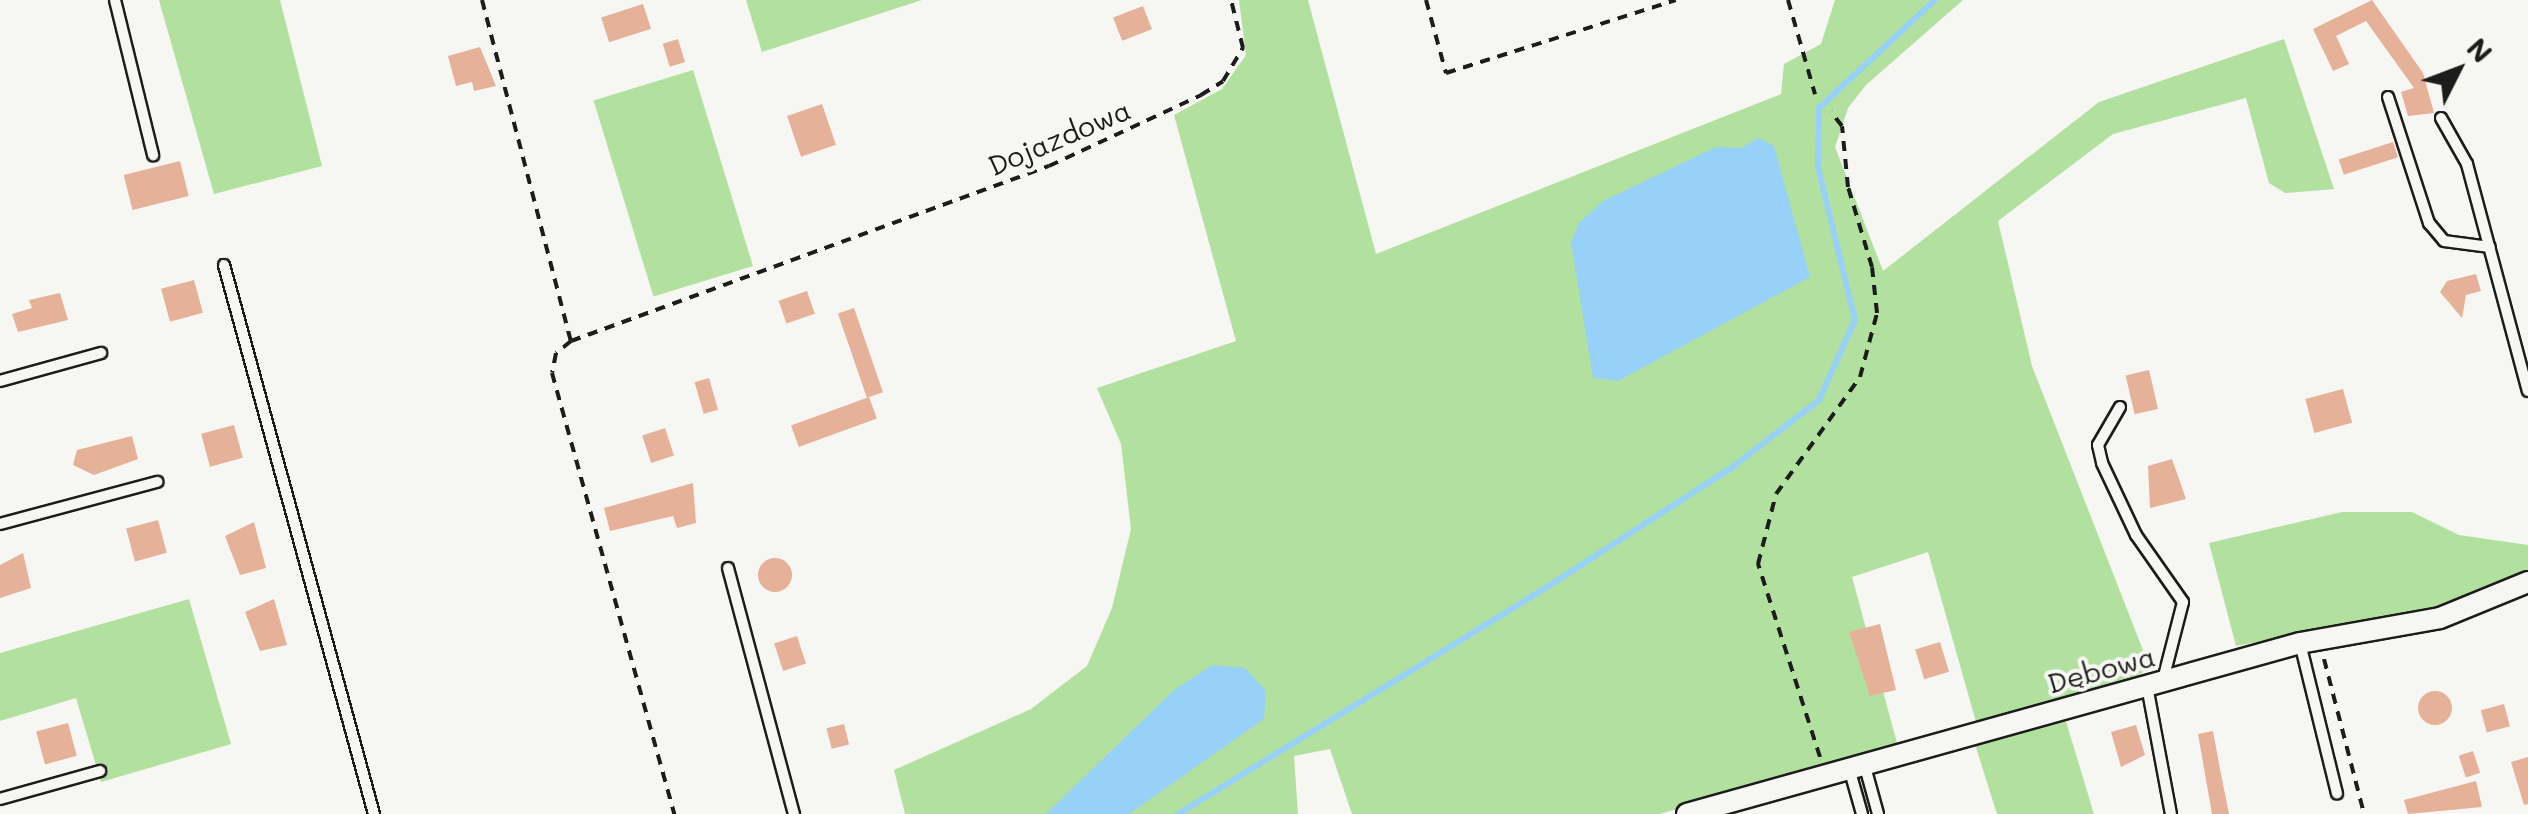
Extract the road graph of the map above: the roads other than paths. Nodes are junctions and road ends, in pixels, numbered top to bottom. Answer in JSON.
{"nodes":[{"id":1,"x":115,"y":0,"type":"edge"},
{"id":2,"x":2388,"y":97,"type":"dead end"},
{"id":3,"x":2441,"y":118,"type":"dead end"},
{"id":4,"x":153,"y":155,"type":"dead end"},
{"id":5,"x":2490,"y":247,"type":"junction"},
{"id":6,"x":224,"y":265,"type":"dead end"},
{"id":7,"x":101,"y":353,"type":"dead end"},
{"id":8,"x":0,"y":381,"type":"edge"},
{"id":9,"x":2528,"y":391,"type":"edge"},
{"id":10,"x":2120,"y":407,"type":"dead end"},
{"id":11,"x":157,"y":482,"type":"dead end"},
{"id":12,"x":0,"y":524,"type":"edge"},
{"id":13,"x":728,"y":568,"type":"dead end"},
{"id":14,"x":2528,"y":582,"type":"edge"},
{"id":15,"x":2310,"y":642,"type":"junction"},
{"id":16,"x":2155,"y":683,"type":"junction"},
{"id":17,"x":1856,"y":764,"type":"junction"},
{"id":18,"x":100,"y":772,"type":"dead end"},
{"id":19,"x":2337,"y":794,"type":"dead end"},
{"id":20,"x":0,"y":799,"type":"edge"},
{"id":21,"x":374,"y":814,"type":"edge"},
{"id":22,"x":794,"y":814,"type":"edge"},
{"id":23,"x":1688,"y":814,"type":"edge"},
{"id":24,"x":1862,"y":814,"type":"edge"},
{"id":25,"x":1878,"y":814,"type":"edge"},
{"id":26,"x":2171,"y":814,"type":"edge"}],
"edges":[{"from":1,"to":4,"type":"lane"},
{"from":2,"to":5,"type":"lane"},
{"from":3,"to":5,"type":"lane"},
{"from":5,"to":9,"type":"lane"},
{"from":6,"to":21,"type":"lane"},
{"from":7,"to":8,"type":"lane"},
{"from":10,"to":16,"type":"lane"},
{"from":11,"to":12,"type":"lane"},
{"from":13,"to":22,"type":"lane"},
{"from":14,"to":15,"type":"street","name":"Dębowa"},
{"from":15,"to":16,"type":"street","name":"Dębowa"},
{"from":15,"to":19,"type":"lane"},
{"from":16,"to":17,"type":"street","name":"Dębowa"},
{"from":16,"to":26,"type":"lane"},
{"from":17,"to":23,"type":"street","name":"Dębowa"},
{"from":17,"to":24,"type":"lane"},
{"from":17,"to":25,"type":"lane"},
{"from":18,"to":20,"type":"lane"}]}
